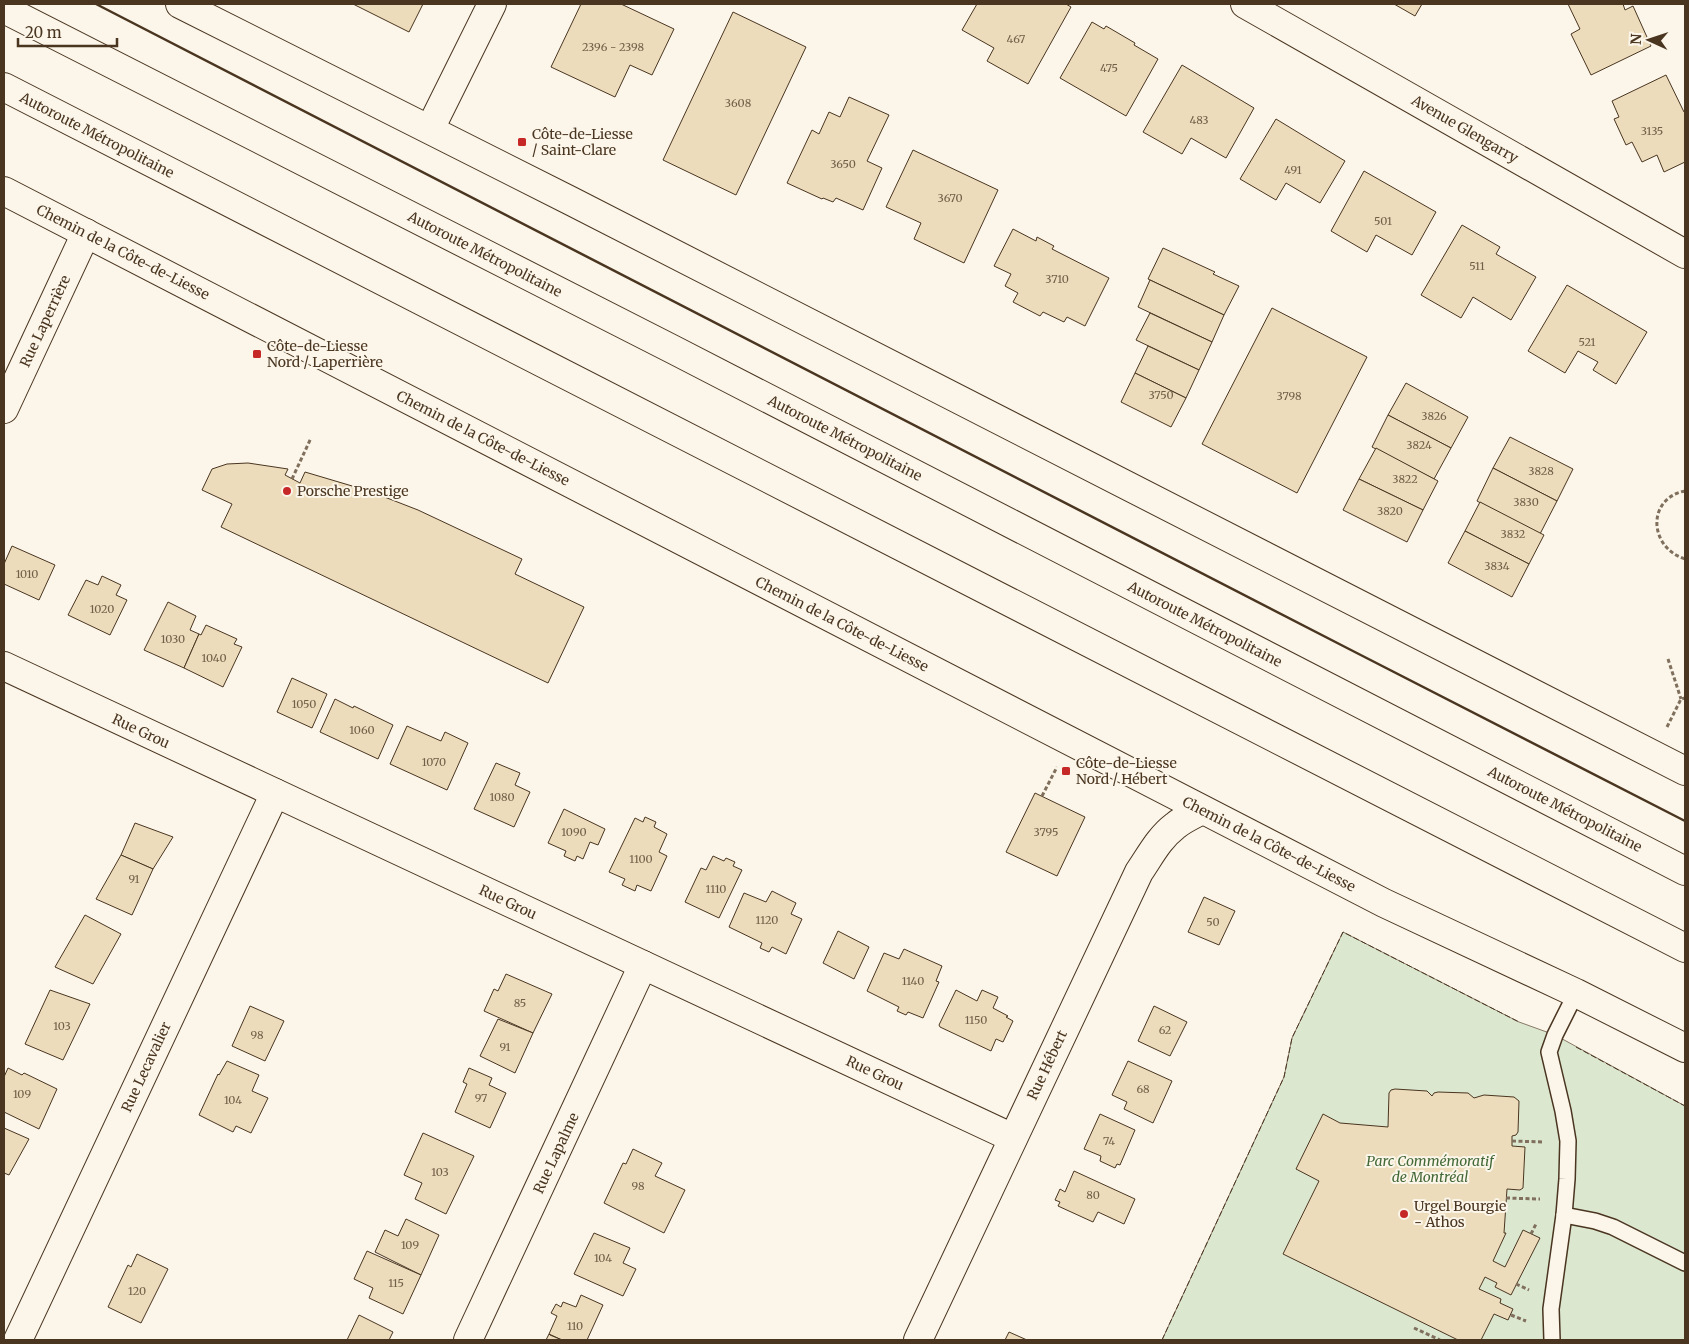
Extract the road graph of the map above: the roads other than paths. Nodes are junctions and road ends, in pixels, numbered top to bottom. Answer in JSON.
{"nodes":[{"id":1,"x":180,"y":4,"type":"edge"},
{"id":2,"x":492,"y":4,"type":"edge"},
{"id":3,"x":1245,"y":4,"type":"edge"},
{"id":4,"x":4,"y":8,"type":"edge"},
{"id":5,"x":4,"y":87,"type":"edge"},
{"id":6,"x":430,"y":129,"type":"junction"},
{"id":7,"x":4,"y":191,"type":"edge"},
{"id":8,"x":86,"y":233,"type":"junction"},
{"id":9,"x":1685,"y":254,"type":"edge"},
{"id":10,"x":4,"y":408,"type":"edge"},
{"id":11,"x":4,"y":666,"type":"edge"},
{"id":12,"x":1685,"y":771,"type":"edge"},
{"id":13,"x":275,"y":793,"type":"junction"},
{"id":14,"x":1202,"y":810,"type":"junction"},
{"id":15,"x":1685,"y":871,"type":"edge"},
{"id":16,"x":1685,"y":948,"type":"edge"},
{"id":17,"x":643,"y":965,"type":"junction"},
{"id":18,"x":1576,"y":993,"type":"junction"},
{"id":19,"x":1685,"y":1048,"type":"edge"},
{"id":20,"x":1013,"y":1138,"type":"junction"},
{"id":21,"x":1564,"y":1215,"type":"junction"},
{"id":22,"x":1685,"y":1264,"type":"edge"},
{"id":23,"x":18,"y":1340,"type":"edge"},
{"id":24,"x":468,"y":1340,"type":"edge"},
{"id":25,"x":918,"y":1340,"type":"edge"},
{"id":26,"x":1552,"y":1340,"type":"edge"}],
"edges":[{"from":1,"to":6,"type":"main road"},
{"from":2,"to":6,"type":"main road"},
{"from":3,"to":9,"type":"main road","name":"Avenue Glengarry"},
{"from":4,"to":15,"type":"main road","name":"Autoroute Métropolitaine"},
{"from":5,"to":16,"type":"main road","name":"Autoroute Métropolitaine"},
{"from":6,"to":12,"type":"main road"},
{"from":7,"to":8,"type":"main road","name":"Chemin de la Côte-de-Liesse"},
{"from":8,"to":10,"type":"main road","name":"Rue Laperrière"},
{"from":8,"to":14,"type":"main road","name":"Chemin de la Côte-de-Liesse"},
{"from":11,"to":13,"type":"main road","name":"Rue Grou"},
{"from":13,"to":17,"type":"main road","name":"Rue Grou"},
{"from":13,"to":23,"type":"main road","name":"Rue Lecavalier"},
{"from":14,"to":18,"type":"main road","name":"Chemin de la Côte-de-Liesse"},
{"from":14,"to":20,"type":"main road","name":"Rue Hébert"},
{"from":17,"to":20,"type":"main road","name":"Rue Grou"},
{"from":17,"to":24,"type":"main road","name":"Rue Lapalme"},
{"from":18,"to":19,"type":"main road","name":"Chemin de la Côte-de-Liesse"},
{"from":18,"to":21,"type":"lane"},
{"from":20,"to":25,"type":"main road","name":"Rue Hébert"},
{"from":21,"to":22,"type":"lane"},
{"from":21,"to":26,"type":"lane"}]}
